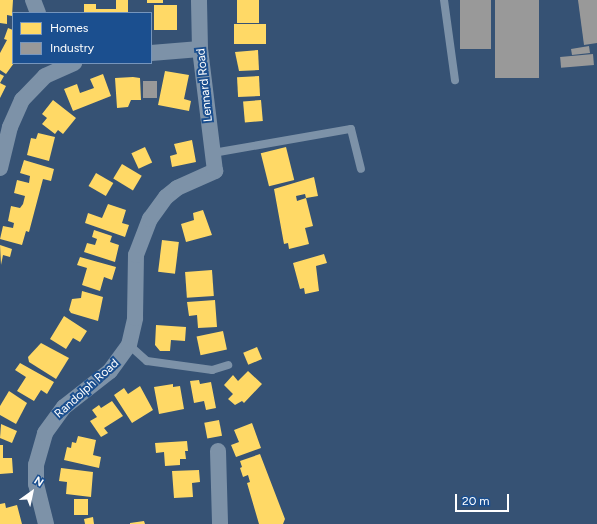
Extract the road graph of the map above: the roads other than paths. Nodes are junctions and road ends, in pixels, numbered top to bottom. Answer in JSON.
{"nodes":[{"id":1,"x":33,"y":0,"type":"edge"},
{"id":2,"x":199,"y":0,"type":"edge"},
{"id":3,"x":444,"y":0,"type":"edge"},
{"id":4,"x":38,"y":12,"type":"edge"},
{"id":5,"x":200,"y":49,"type":"junction"},
{"id":6,"x":152,"y":53,"type":"edge"},
{"id":7,"x":65,"y":64,"type":"edge"},
{"id":8,"x":455,"y":80,"type":"dead end"},
{"id":9,"x":213,"y":153,"type":"junction"},
{"id":10,"x":0,"y":168,"type":"edge"},
{"id":11,"x":361,"y":169,"type":"dead end"},
{"id":12,"x":215,"y":171,"type":"joint"},
{"id":13,"x":128,"y":345,"type":"junction"},
{"id":14,"x":228,"y":365,"type":"dead end"},
{"id":15,"x":218,"y":451,"type":"dead end"},
{"id":16,"x":46,"y":524,"type":"edge"},
{"id":17,"x":220,"y":524,"type":"edge"}],
"edges":[{"from":1,"to":4,"type":"street"},
{"from":2,"to":5,"type":"street","name":"Lennard Road"},
{"from":3,"to":8,"type":"lane"},
{"from":5,"to":6,"type":"street"},
{"from":5,"to":9,"type":"street","name":"Lennard Road"},
{"from":7,"to":10,"type":"street"},
{"from":9,"to":11,"type":"lane"},
{"from":9,"to":12,"type":"street","name":"Lennard Road"},
{"from":12,"to":13,"type":"street","name":"Randolph Road"},
{"from":13,"to":14,"type":"lane"},
{"from":13,"to":16,"type":"street","name":"Randolph Road"},
{"from":15,"to":17,"type":"street"}]}
